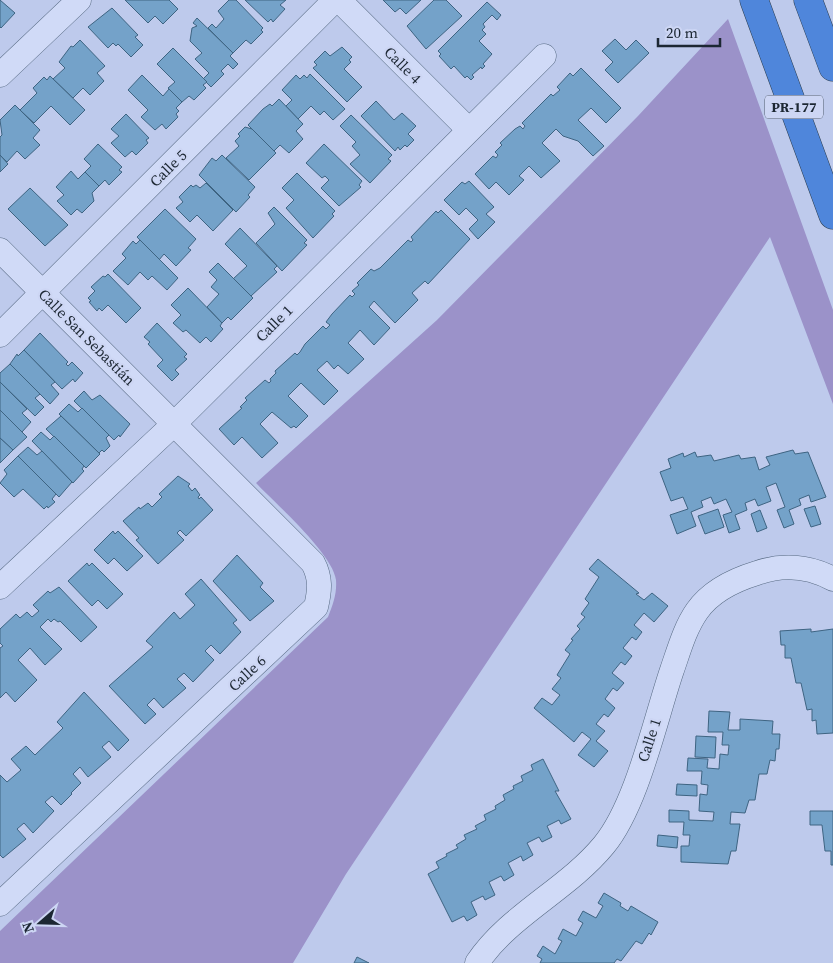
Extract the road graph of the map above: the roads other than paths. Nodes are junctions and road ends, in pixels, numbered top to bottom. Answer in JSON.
{"nodes":[{"id":1,"x":79,"y":0,"type":"edge"},
{"id":2,"x":334,"y":0,"type":"edge"},
{"id":3,"x":338,"y":0,"type":"edge"},
{"id":4,"x":754,"y":0,"type":"edge"},
{"id":5,"x":808,"y":0,"type":"edge"},
{"id":6,"x":827,"y":31,"type":"edge"},
{"id":7,"x":544,"y":56,"type":"dead end"},
{"id":8,"x":833,"y":67,"type":"edge"},
{"id":9,"x":0,"y":75,"type":"edge"},
{"id":10,"x":468,"y":129,"type":"junction"},
{"id":11,"x":833,"y":215,"type":"edge"},
{"id":12,"x":0,"y":250,"type":"edge"},
{"id":13,"x":43,"y":293,"type":"junction"},
{"id":14,"x":0,"y":335,"type":"edge"},
{"id":15,"x":174,"y":424,"type":"junction"},
{"id":16,"x":833,"y":579,"type":"edge"},
{"id":17,"x":0,"y":587,"type":"edge"},
{"id":18,"x":0,"y":904,"type":"edge"},
{"id":19,"x":477,"y":963,"type":"edge"}],
"edges":[{"from":1,"to":9,"type":"street"},
{"from":2,"to":13,"type":"street","name":"Calle 5"},
{"from":3,"to":10,"type":"street","name":"Calle 4"},
{"from":4,"to":11,"type":"highway","number":"PR-177"},
{"from":5,"to":6,"type":"highway"},
{"from":6,"to":8,"type":"highway"},
{"from":7,"to":10,"type":"street","name":"Calle 1"},
{"from":10,"to":15,"type":"street","name":"Calle 1"},
{"from":12,"to":13,"type":"street","name":"Calle San Sebastián"},
{"from":13,"to":14,"type":"street","name":"Calle 5"},
{"from":13,"to":15,"type":"street","name":"Calle San Sebastián"},
{"from":15,"to":17,"type":"street","name":"Calle 1"},
{"from":15,"to":18,"type":"street","name":"Calle 6"},
{"from":16,"to":19,"type":"street","name":"Calle 1"}]}
